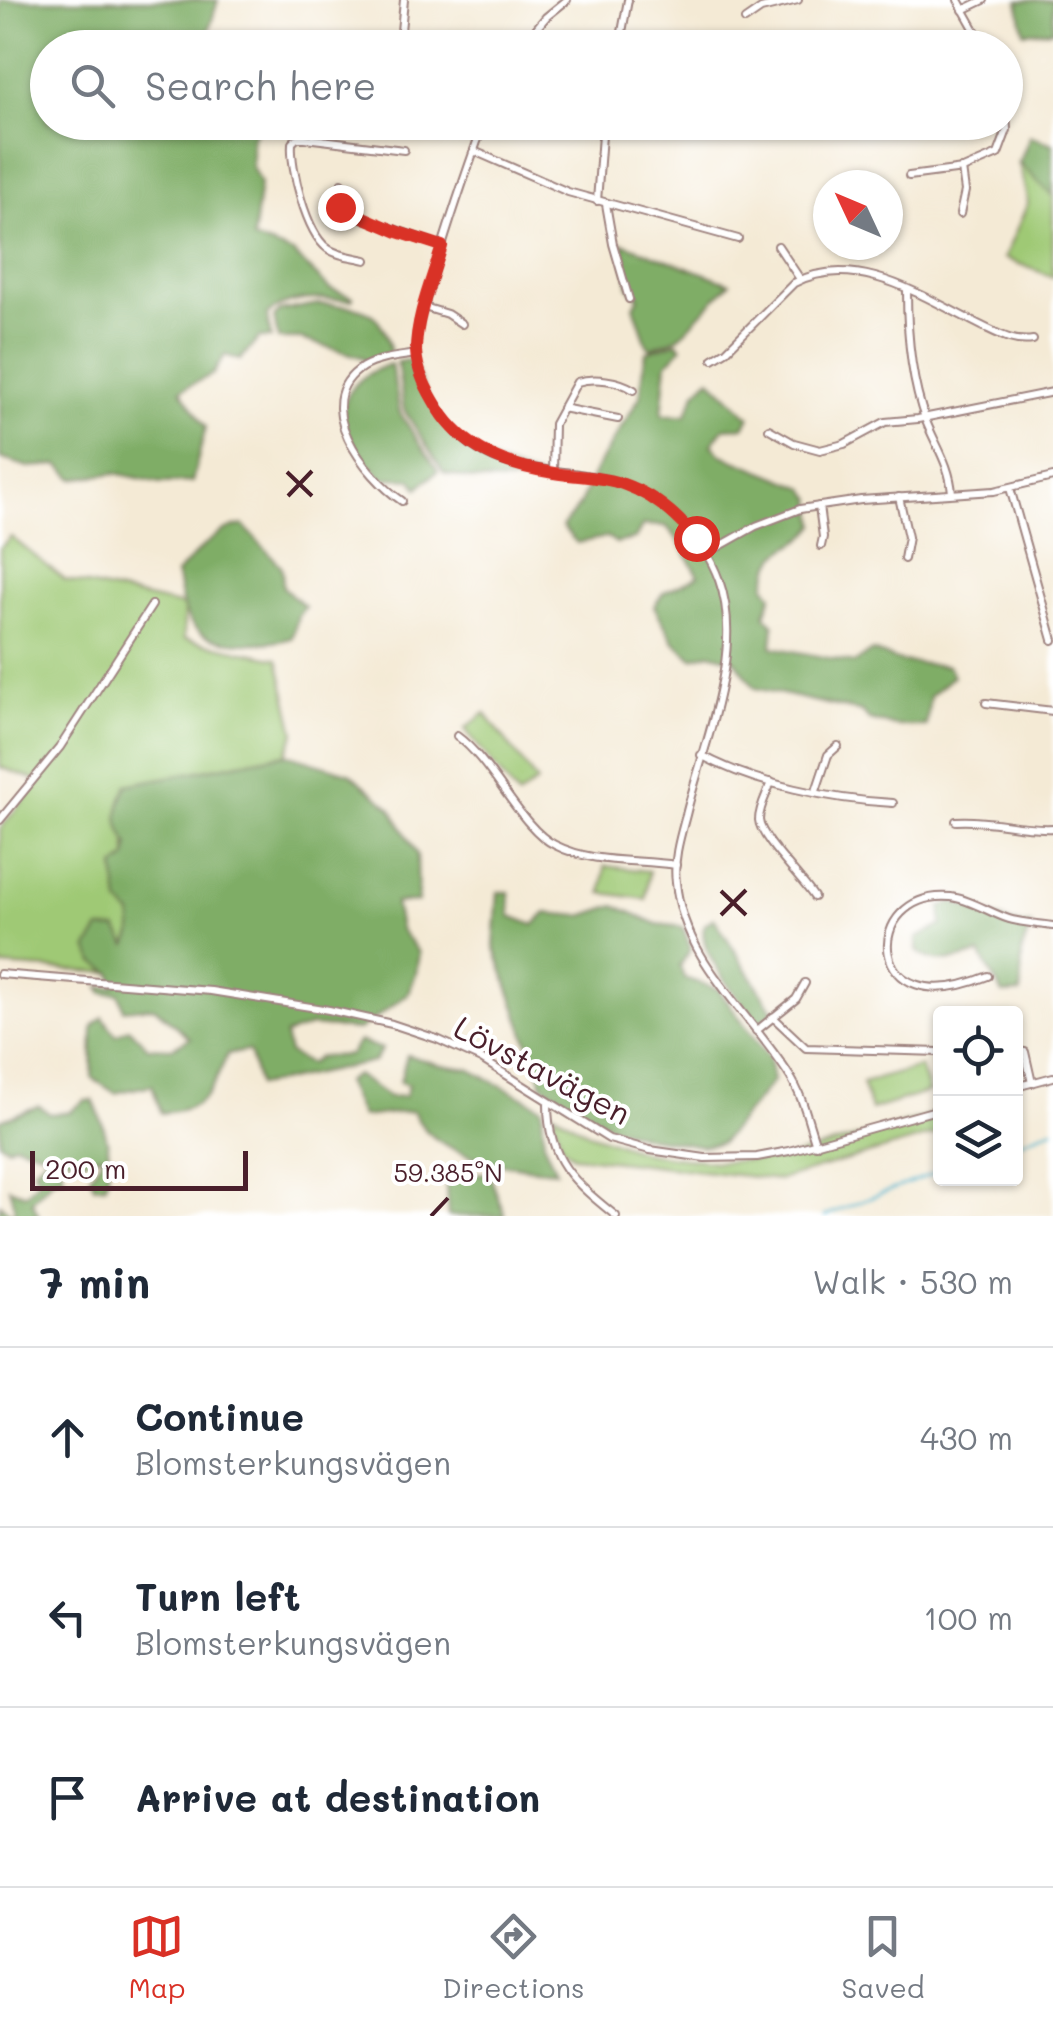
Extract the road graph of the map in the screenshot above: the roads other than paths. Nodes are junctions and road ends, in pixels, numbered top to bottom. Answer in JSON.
{"nodes":[{"id":1,"x":404,"y":0,"type":"edge"},
{"id":2,"x":567,"y":0,"type":"edge"},
{"id":3,"x":628,"y":0,"type":"edge"},
{"id":4,"x":798,"y":0,"type":"edge"},
{"id":5,"x":958,"y":0,"type":"edge"},
{"id":6,"x":984,"y":0,"type":"edge"},
{"id":7,"x":963,"y":10,"type":"junction"},
{"id":8,"x":745,"y":20,"type":"dead end"},
{"id":9,"x":401,"y":30,"type":"edge"},
{"id":10,"x":535,"y":30,"type":"edge"},
{"id":11,"x":622,"y":30,"type":"edge"},
{"id":12,"x":975,"y":30,"type":"edge"},
{"id":13,"x":295,"y":140,"type":"edge"},
{"id":14,"x":321,"y":140,"type":"edge"},
{"id":15,"x":478,"y":140,"type":"edge"},
{"id":16,"x":602,"y":140,"type":"edge"},
{"id":17,"x":1003,"y":140,"type":"edge"},
{"id":18,"x":404,"y":150,"type":"dead end"},
{"id":19,"x":474,"y":151,"type":"junction"},
{"id":20,"x":962,"y":169,"type":"junction"},
{"id":21,"x":909,"y":176,"type":"dead end"},
{"id":22,"x":342,"y":183,"type":"dead end"},
{"id":23,"x":597,"y":201,"type":"junction"},
{"id":24,"x":606,"y":204,"type":"junction"},
{"id":25,"x":960,"y":214,"type":"dead end"},
{"id":26,"x":738,"y":239,"type":"dead end"},
{"id":27,"x":442,"y":246,"type":"junction"},
{"id":28,"x":778,"y":246,"type":"dead end"},
{"id":29,"x":366,"y":260,"type":"dead end"},
{"id":30,"x":800,"y":280,"type":"junction"},
{"id":31,"x":908,"y":290,"type":"junction"},
{"id":32,"x":629,"y":299,"type":"dead end"},
{"id":33,"x":424,"y":307,"type":"junction"},
{"id":34,"x":462,"y":324,"type":"dead end"},
{"id":35,"x":1033,"y":340,"type":"dead end"},
{"id":36,"x":416,"y":354,"type":"junction"},
{"id":37,"x":712,"y":360,"type":"dead end"},
{"id":38,"x":634,"y":390,"type":"dead end"},
{"id":39,"x":1053,"y":392,"type":"edge"},
{"id":40,"x":562,"y":408,"type":"junction"},
{"id":41,"x":618,"y":418,"type":"dead end"},
{"id":42,"x":925,"y":418,"type":"junction"},
{"id":43,"x":769,"y":428,"type":"dead end"},
{"id":44,"x":553,"y":473,"type":"junction"},
{"id":45,"x":1053,"y":478,"type":"edge"},
{"id":46,"x":1010,"y":488,"type":"junction"},
{"id":47,"x":952,"y":493,"type":"junction"},
{"id":48,"x":900,"y":497,"type":"junction"},
{"id":49,"x":402,"y":501,"type":"dead end"},
{"id":50,"x":820,"y":506,"type":"junction"},
{"id":51,"x":821,"y":546,"type":"dead end"},
{"id":52,"x":706,"y":554,"type":"junction"},
{"id":53,"x":904,"y":558,"type":"dead end"},
{"id":54,"x":152,"y":605,"type":"dead end"},
{"id":55,"x":1053,"y":640,"type":"edge"},
{"id":56,"x":986,"y":703,"type":"dead end"},
{"id":57,"x":1053,"y":711,"type":"edge"},
{"id":58,"x":457,"y":736,"type":"dead end"},
{"id":59,"x":838,"y":746,"type":"dead end"},
{"id":60,"x":702,"y":756,"type":"junction"},
{"id":61,"x":771,"y":782,"type":"junction"},
{"id":62,"x":816,"y":791,"type":"junction"},
{"id":63,"x":892,"y":802,"type":"dead end"},
{"id":64,"x":0,"y":820,"type":"edge"},
{"id":65,"x":956,"y":821,"type":"dead end"},
{"id":66,"x":1053,"y":828,"type":"edge"},
{"id":67,"x":676,"y":864,"type":"junction"},
{"id":68,"x":814,"y":897,"type":"dead end"},
{"id":69,"x":1052,"y":926,"type":"edge"},
{"id":70,"x":0,"y":974,"type":"edge"},
{"id":71,"x":988,"y":976,"type":"dead end"},
{"id":72,"x":805,"y":982,"type":"dead end"},
{"id":73,"x":774,"y":1017,"type":"junction"},
{"id":74,"x":756,"y":1030,"type":"junction"},
{"id":75,"x":933,"y":1052,"type":"edge"},
{"id":76,"x":1023,"y":1052,"type":"edge"},
{"id":77,"x":1053,"y":1077,"type":"edge"},
{"id":78,"x":1032,"y":1083,"type":"junction"},
{"id":79,"x":1023,"y":1086,"type":"edge"},
{"id":80,"x":548,"y":1103,"type":"junction"},
{"id":81,"x":933,"y":1111,"type":"edge"},
{"id":82,"x":816,"y":1145,"type":"junction"},
{"id":83,"x":616,"y":1216,"type":"edge"}],
"edges":[{"from":1,"to":9,"type":"street"},
{"from":2,"to":10,"type":"street"},
{"from":3,"to":11,"type":"street"},
{"from":4,"to":8,"type":"street"},
{"from":5,"to":7,"type":"street"},
{"from":6,"to":7,"type":"street"},
{"from":7,"to":12,"type":"street"},
{"from":13,"to":29,"type":"street"},
{"from":14,"to":18,"type":"street"},
{"from":15,"to":19,"type":"street"},
{"from":16,"to":23,"type":"street"},
{"from":17,"to":20,"type":"street"},
{"from":19,"to":23,"type":"street"},
{"from":19,"to":27,"type":"street"},
{"from":20,"to":21,"type":"street"},
{"from":20,"to":25,"type":"street"},
{"from":22,"to":27,"type":"street"},
{"from":23,"to":24,"type":"street"},
{"from":24,"to":26,"type":"street"},
{"from":24,"to":32,"type":"street"},
{"from":27,"to":33,"type":"street"},
{"from":28,"to":30,"type":"street"},
{"from":30,"to":31,"type":"street"},
{"from":30,"to":37,"type":"street"},
{"from":31,"to":35,"type":"street"},
{"from":31,"to":42,"type":"street"},
{"from":33,"to":34,"type":"street"},
{"from":33,"to":36,"type":"street"},
{"from":36,"to":44,"type":"street"},
{"from":36,"to":49,"type":"street"},
{"from":38,"to":40,"type":"street"},
{"from":39,"to":42,"type":"street"},
{"from":40,"to":41,"type":"street"},
{"from":40,"to":44,"type":"street"},
{"from":42,"to":43,"type":"street"},
{"from":42,"to":47,"type":"street"},
{"from":44,"to":52,"type":"street"},
{"from":45,"to":46,"type":"street"},
{"from":46,"to":47,"type":"street"},
{"from":46,"to":55,"type":"street"},
{"from":47,"to":48,"type":"street"},
{"from":48,"to":50,"type":"street"},
{"from":48,"to":53,"type":"street"},
{"from":50,"to":51,"type":"street"},
{"from":50,"to":52,"type":"street"},
{"from":52,"to":60,"type":"street"},
{"from":54,"to":64,"type":"street"},
{"from":56,"to":57,"type":"street"},
{"from":58,"to":67,"type":"street"},
{"from":59,"to":62,"type":"street"},
{"from":60,"to":61,"type":"street"},
{"from":60,"to":67,"type":"street"},
{"from":61,"to":62,"type":"street"},
{"from":61,"to":68,"type":"street"},
{"from":62,"to":63,"type":"street"},
{"from":65,"to":66,"type":"street"},
{"from":67,"to":74,"type":"street"},
{"from":69,"to":71,"type":"street"},
{"from":70,"to":80,"type":"street","name":"Lövstavägen"},
{"from":72,"to":73,"type":"street"},
{"from":73,"to":74,"type":"street"},
{"from":73,"to":75,"type":"street"},
{"from":74,"to":82,"type":"street"},
{"from":76,"to":78,"type":"street"},
{"from":77,"to":78,"type":"street"},
{"from":78,"to":79,"type":"street"},
{"from":80,"to":82,"type":"street","name":"Lövstavägen"},
{"from":80,"to":83,"type":"street"},
{"from":81,"to":82,"type":"street","name":"Lövstavägen"}]}
